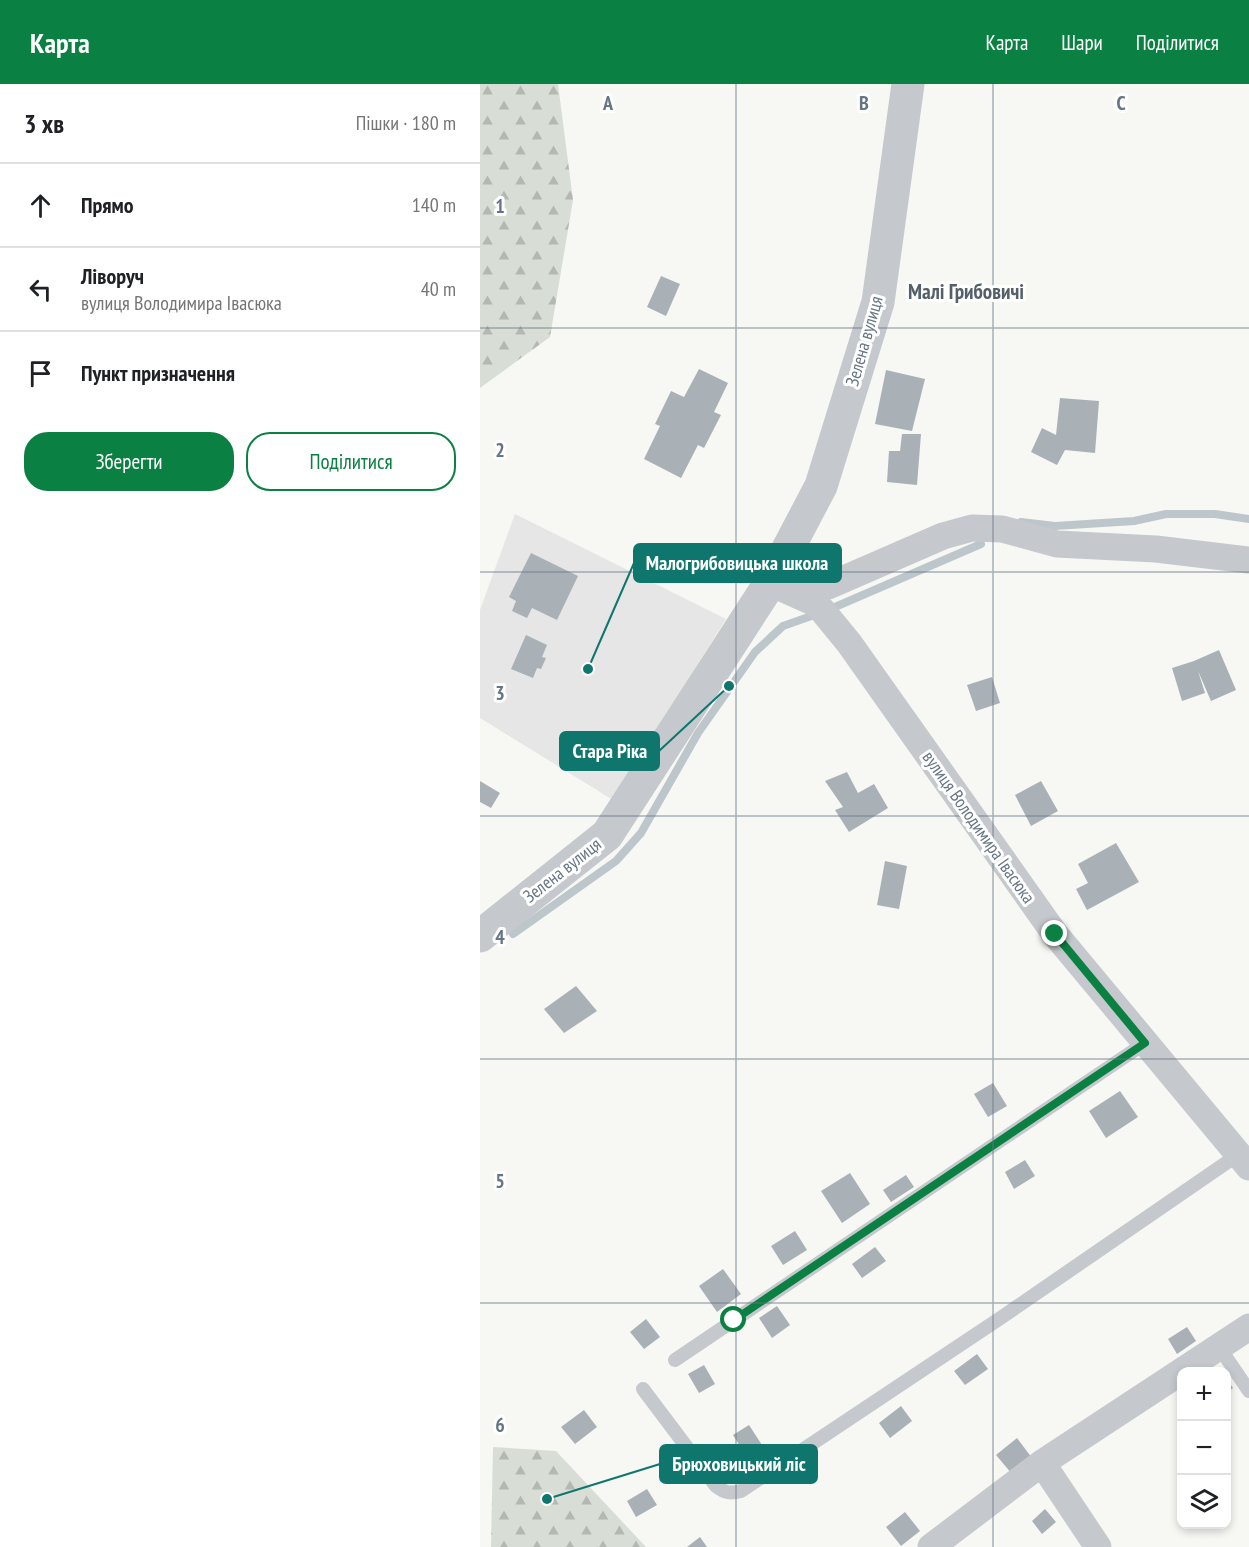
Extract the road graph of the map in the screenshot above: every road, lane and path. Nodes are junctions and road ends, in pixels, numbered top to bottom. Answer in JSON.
{"nodes":[{"id":1,"x":908,"y":84,"type":"edge"},
{"id":2,"x":1249,"y":560,"type":"edge"},
{"id":3,"x":770,"y":583,"type":"junction"},
{"id":4,"x":480,"y":936,"type":"edge"},
{"id":5,"x":1145,"y":1043,"type":"junction"},
{"id":6,"x":1246,"y":1157,"type":"edge"},
{"id":7,"x":1249,"y":1327,"type":"edge"},
{"id":8,"x":1219,"y":1347,"type":"junction"},
{"id":9,"x":675,"y":1360,"type":"dead end"},
{"id":10,"x":643,"y":1389,"type":"dead end"},
{"id":11,"x":1249,"y":1390,"type":"edge"},
{"id":12,"x":1042,"y":1463,"type":"junction"},
{"id":13,"x":931,"y":1547,"type":"edge"},
{"id":14,"x":1098,"y":1547,"type":"edge"}],
"edges":[{"from":1,"to":3,"type":"street","name":"Зелена вулиця"},
{"from":2,"to":3,"type":"street"},
{"from":3,"to":4,"type":"street","name":"Зелена вулиця"},
{"from":3,"to":5,"type":"street","name":"вулиця Володимира Івасюка"},
{"from":5,"to":6,"type":"street","name":"вулиця Володимира Івасюка"},
{"from":5,"to":9,"type":"lane"},
{"from":6,"to":10,"type":"lane"},
{"from":7,"to":8,"type":"street"},
{"from":8,"to":11,"type":"lane"},
{"from":8,"to":12,"type":"street"},
{"from":12,"to":13,"type":"street"},
{"from":12,"to":14,"type":"street"}]}
